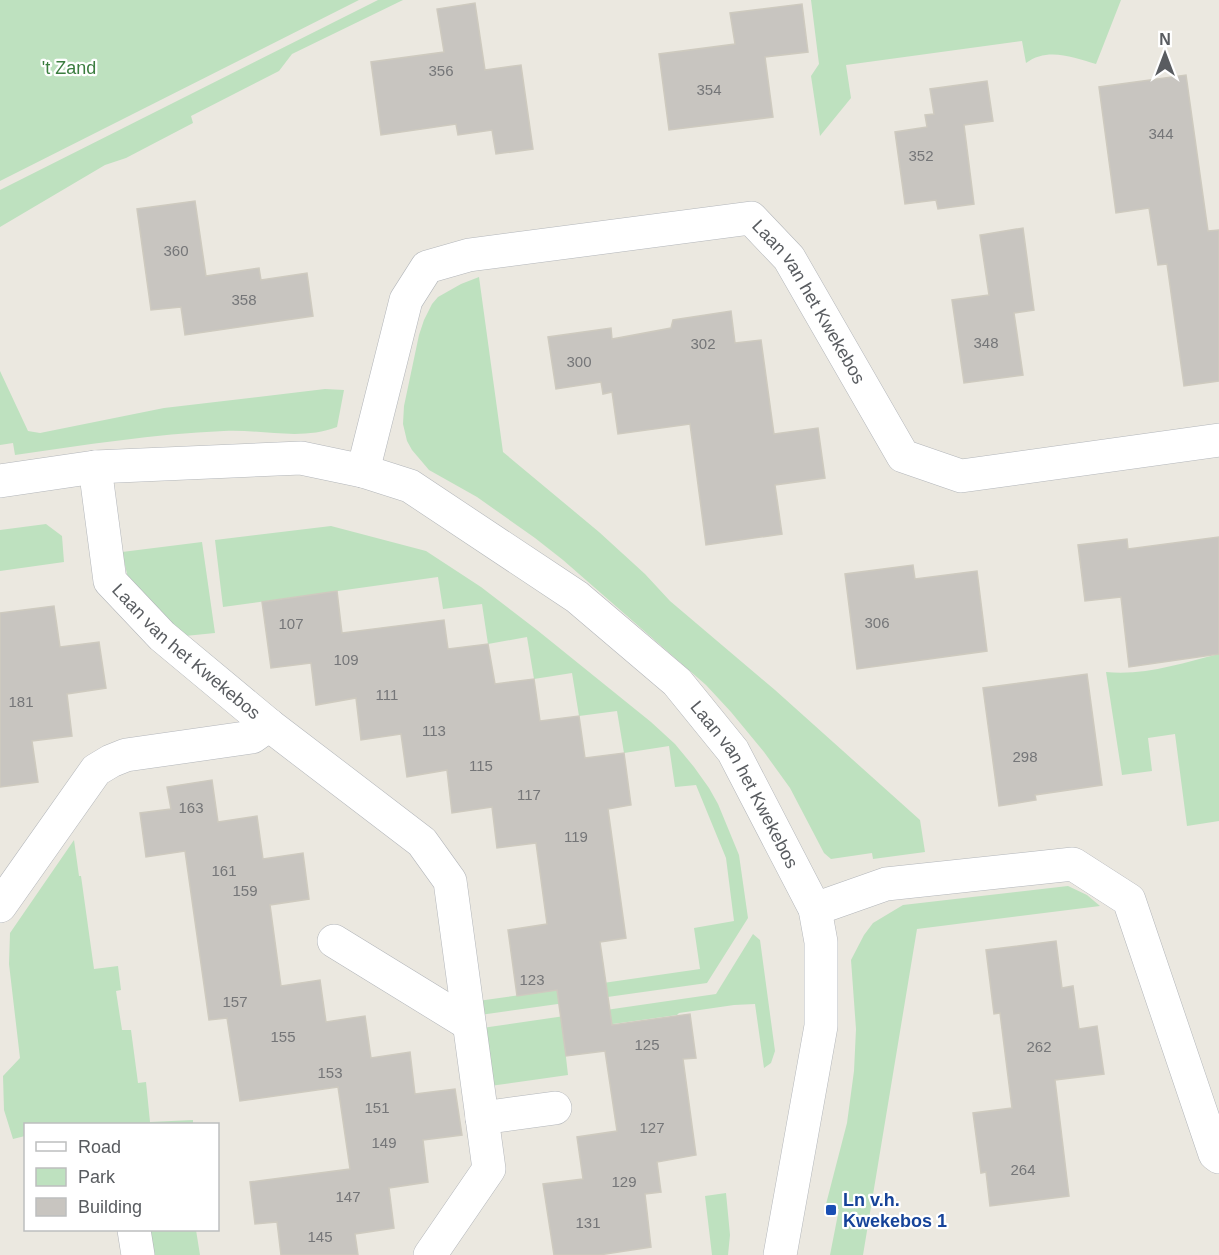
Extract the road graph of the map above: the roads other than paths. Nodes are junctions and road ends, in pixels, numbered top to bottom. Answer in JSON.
{"nodes":[{"id":1,"x":1219,"y":440,"type":"edge"},
{"id":2,"x":95,"y":467,"type":"junction"},
{"id":3,"x":363,"y":471,"type":"junction"},
{"id":4,"x":0,"y":481,"type":"edge"},
{"id":5,"x":269,"y":724,"type":"junction"},
{"id":6,"x":0,"y":906,"type":"edge"},
{"id":7,"x":815,"y":909,"type":"junction"},
{"id":8,"x":334,"y":941,"type":"dead end"},
{"id":9,"x":469,"y":1024,"type":"junction"},
{"id":10,"x":555,"y":1108,"type":"dead end"},
{"id":11,"x":482,"y":1118,"type":"junction"},
{"id":12,"x":1219,"y":1157,"type":"edge"},
{"id":13,"x":134,"y":1231,"type":"edge"},
{"id":14,"x":138,"y":1255,"type":"edge"},
{"id":15,"x":430,"y":1255,"type":"edge"},
{"id":16,"x":780,"y":1255,"type":"edge"}],
"edges":[{"from":1,"to":3,"type":"street","name":"Laan van het Kwekebos"},
{"from":2,"to":3,"type":"street","name":"Laan van het Kwekebos"},
{"from":2,"to":4,"type":"street","name":"Laan van het Kwekebos"},
{"from":2,"to":5,"type":"street","name":"Laan van het Kwekebos"},
{"from":3,"to":7,"type":"street","name":"Laan van het Kwekebos"},
{"from":5,"to":6,"type":"street","name":"Laan van het Kwekebos"},
{"from":5,"to":9,"type":"street","name":"Laan van het Kwekebos"},
{"from":7,"to":12,"type":"street"},
{"from":7,"to":16,"type":"street","name":"Laan van het Kwekebos"},
{"from":8,"to":9,"type":"street"},
{"from":9,"to":11,"type":"street","name":"Laan van het Kwekebos"},
{"from":10,"to":11,"type":"street"},
{"from":11,"to":15,"type":"street","name":"Laan van het Kwekebos"},
{"from":13,"to":14,"type":"street"}]}
